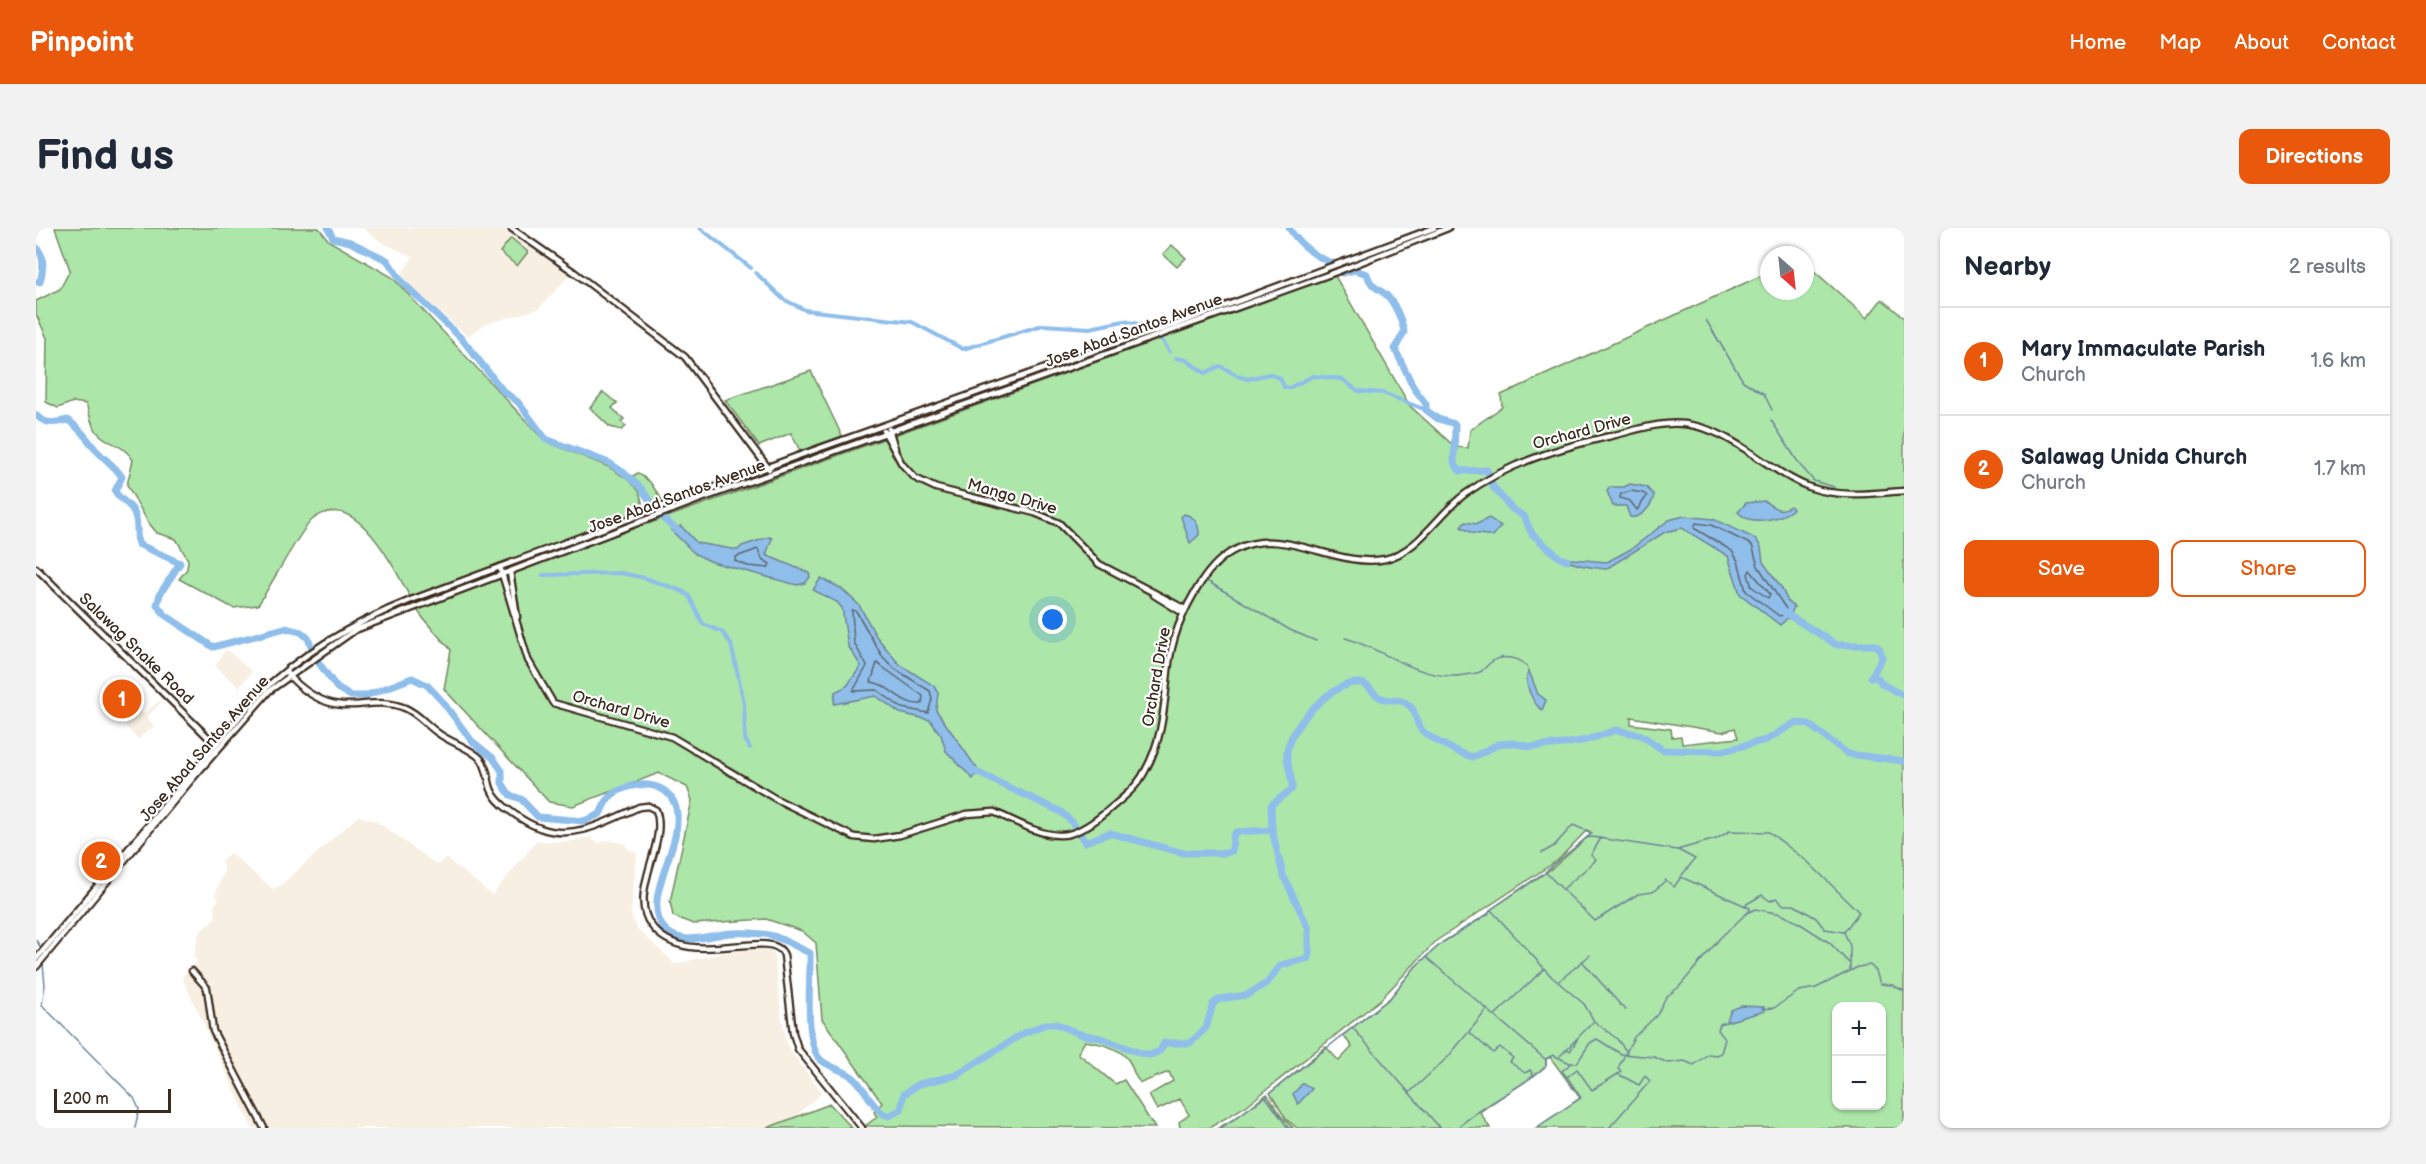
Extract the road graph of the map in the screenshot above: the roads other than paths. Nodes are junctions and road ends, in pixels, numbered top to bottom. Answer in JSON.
{"nodes":[{"id":1,"x":511,"y":228,"type":"edge"},
{"id":2,"x":1434,"y":228,"type":"edge"},
{"id":3,"x":1448,"y":228,"type":"edge"},
{"id":4,"x":1333,"y":270,"type":"junction"},
{"id":5,"x":886,"y":429,"type":"junction"},
{"id":6,"x":768,"y":467,"type":"junction"},
{"id":7,"x":771,"y":474,"type":"junction"},
{"id":8,"x":1904,"y":490,"type":"edge"},
{"id":9,"x":507,"y":565,"type":"junction"},
{"id":10,"x":500,"y":567,"type":"junction"},
{"id":11,"x":36,"y":568,"type":"edge"},
{"id":12,"x":510,"y":572,"type":"junction"},
{"id":13,"x":504,"y":575,"type":"junction"},
{"id":14,"x":1184,"y":611,"type":"junction"},
{"id":15,"x":325,"y":645,"type":"junction"},
{"id":16,"x":526,"y":655,"type":"junction"},
{"id":17,"x":287,"y":673,"type":"junction"},
{"id":18,"x":217,"y":746,"type":"junction"},
{"id":19,"x":47,"y":950,"type":"junction"},
{"id":20,"x":36,"y":959,"type":"edge"},
{"id":21,"x":37,"y":966,"type":"edge"},
{"id":22,"x":192,"y":971,"type":"dead end"},
{"id":23,"x":264,"y":1128,"type":"edge"},
{"id":24,"x":861,"y":1128,"type":"edge"}],
"edges":[{"from":1,"to":6,"type":"street"},
{"from":2,"to":4,"type":"street","name":"Jose Abad Santos Avenue"},
{"from":3,"to":4,"type":"street","name":"Jose Abad Santos Avenue"},
{"from":4,"to":5,"type":"street","name":"Jose Abad Santos Avenue"},
{"from":5,"to":6,"type":"street","name":"Jose Abad Santos Avenue"},
{"from":5,"to":7,"type":"street","name":"Jose Abad Santos Avenue"},
{"from":5,"to":14,"type":"street","name":"Mango Drive"},
{"from":6,"to":7,"type":"street"},
{"from":6,"to":9,"type":"street","name":"Jose Abad Santos Avenue"},
{"from":7,"to":12,"type":"street","name":"Jose Abad Santos Avenue"},
{"from":8,"to":14,"type":"street","name":"Orchard Drive"},
{"from":9,"to":10,"type":"street","name":"Jose Abad Santos Avenue"},
{"from":9,"to":12,"type":"street","name":"Orchard Drive"},
{"from":10,"to":13,"type":"street","name":"Orchard Drive"},
{"from":10,"to":15,"type":"street","name":"Jose Abad Santos Avenue"},
{"from":11,"to":18,"type":"street","name":"Salawag Snake Road"},
{"from":12,"to":13,"type":"street","name":"Jose Abad Santos Avenue"},
{"from":12,"to":16,"type":"street","name":"Orchard Drive"},
{"from":13,"to":15,"type":"street","name":"Jose Abad Santos Avenue"},
{"from":13,"to":16,"type":"street","name":"Orchard Drive"},
{"from":14,"to":16,"type":"street","name":"Orchard Drive"},
{"from":15,"to":17,"type":"street","name":"Jose Abad Santos Avenue"},
{"from":17,"to":18,"type":"street","name":"Jose Abad Santos Avenue"},
{"from":17,"to":24,"type":"street"},
{"from":18,"to":19,"type":"street","name":"Jose Abad Santos Avenue"},
{"from":19,"to":20,"type":"street","name":"Jose Abad Santos Avenue"},
{"from":19,"to":21,"type":"street","name":"Jose Abad Santos Avenue"},
{"from":22,"to":23,"type":"street"}]}
